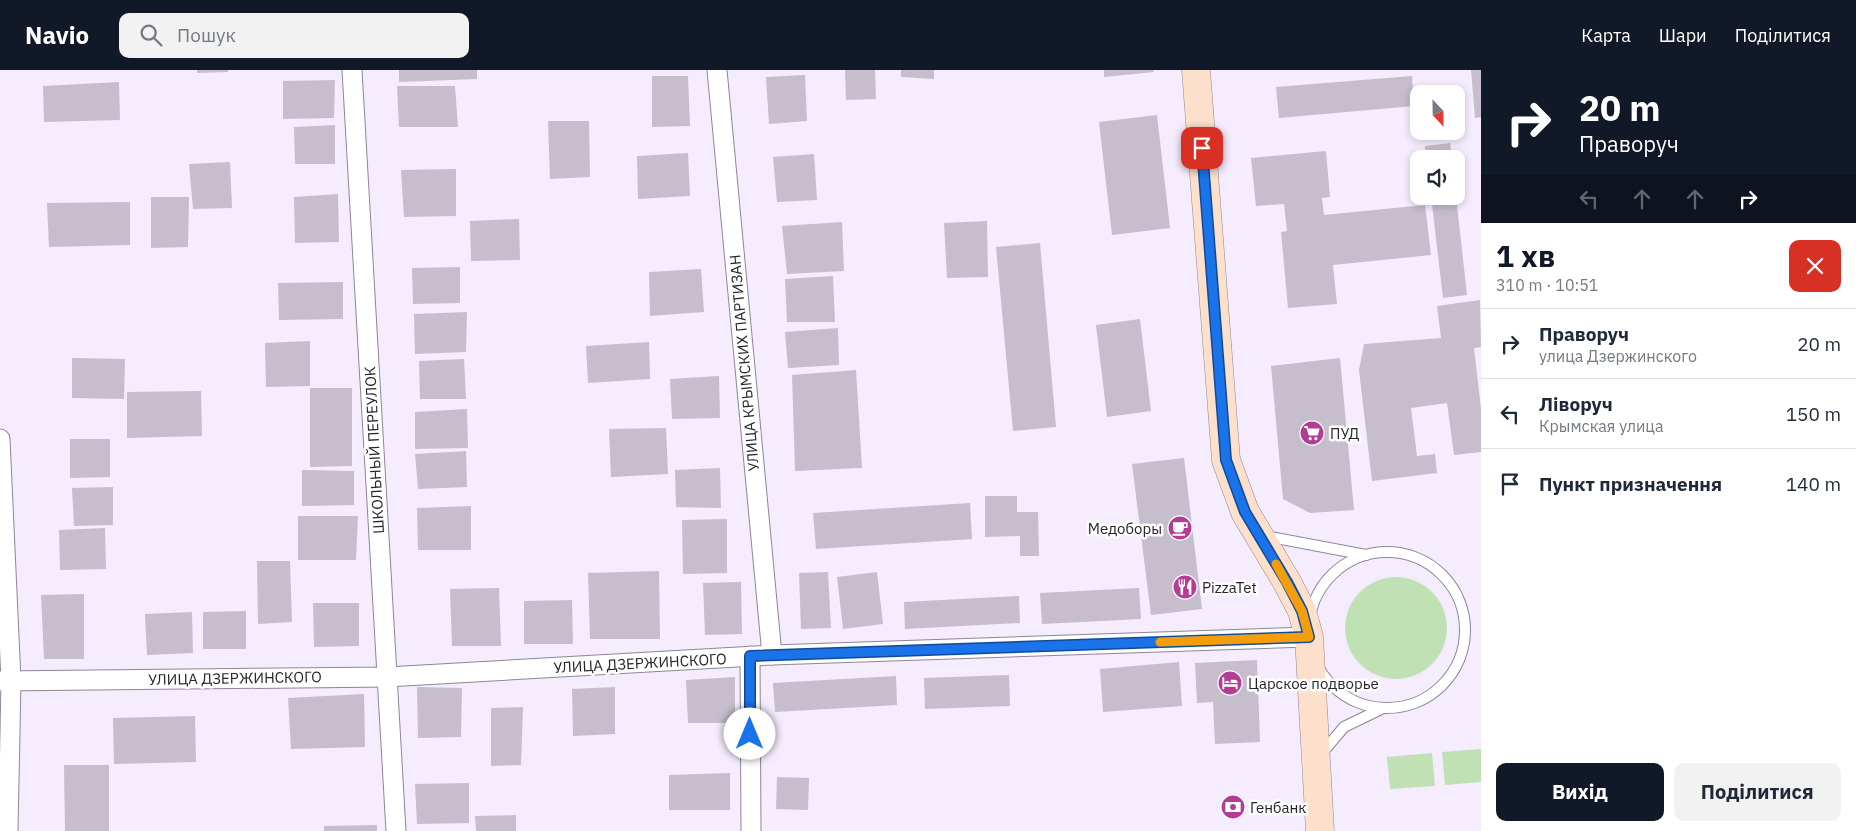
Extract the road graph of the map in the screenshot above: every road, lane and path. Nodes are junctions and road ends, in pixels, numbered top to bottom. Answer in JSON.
{"nodes":[{"id":1,"x":352,"y":70,"type":"edge"},
{"id":2,"x":717,"y":70,"type":"edge"},
{"id":3,"x":1196,"y":70,"type":"edge"},
{"id":4,"x":0,"y":439,"type":"edge"},
{"id":5,"x":1258,"y":534,"type":"junction"},
{"id":6,"x":1367,"y":555,"type":"junction"},
{"id":7,"x":1309,"y":637,"type":"junction"},
{"id":8,"x":772,"y":655,"type":"junction"},
{"id":9,"x":750,"y":656,"type":"junction"},
{"id":10,"x":388,"y":677,"type":"junction"},
{"id":11,"x":5,"y":681,"type":"edge"},
{"id":12,"x":1384,"y":708,"type":"junction"},
{"id":13,"x":1316,"y":762,"type":"junction"},
{"id":14,"x":8,"y":831,"type":"edge"},
{"id":15,"x":396,"y":831,"type":"edge"},
{"id":16,"x":751,"y":831,"type":"edge"},
{"id":17,"x":1320,"y":831,"type":"edge"}],
"edges":[{"from":1,"to":10,"type":"street","name":"ШКОЛЬНЫЙ ПЕРЕУЛОК"},
{"from":2,"to":8,"type":"street","name":"УЛИЦА КРЫМСКИХ ПАРТИЗАН"},
{"from":3,"to":5,"type":"main road"},
{"from":4,"to":11,"type":"street"},
{"from":5,"to":6,"type":"lane"},
{"from":5,"to":7,"type":"main road"},
{"from":6,"to":7,"type":"lane"},
{"from":6,"to":12,"type":"lane"},
{"from":7,"to":8,"type":"street","name":"УЛИЦА ДЗЕРЖИНСКОГО"},
{"from":7,"to":12,"type":"lane"},
{"from":7,"to":13,"type":"main road"},
{"from":8,"to":9,"type":"street","name":"УЛИЦА ДЗЕРЖИНСКОГО"},
{"from":9,"to":10,"type":"street","name":"УЛИЦА ДЗЕРЖИНСКОГО"},
{"from":9,"to":16,"type":"street"},
{"from":10,"to":11,"type":"street","name":"УЛИЦА ДЗЕРЖИНСКОГО"},
{"from":10,"to":15,"type":"street","name":"ШКОЛЬНЫЙ ПЕРЕУЛОК"},
{"from":11,"to":14,"type":"street"},
{"from":12,"to":13,"type":"lane"},
{"from":13,"to":17,"type":"main road"}]}
